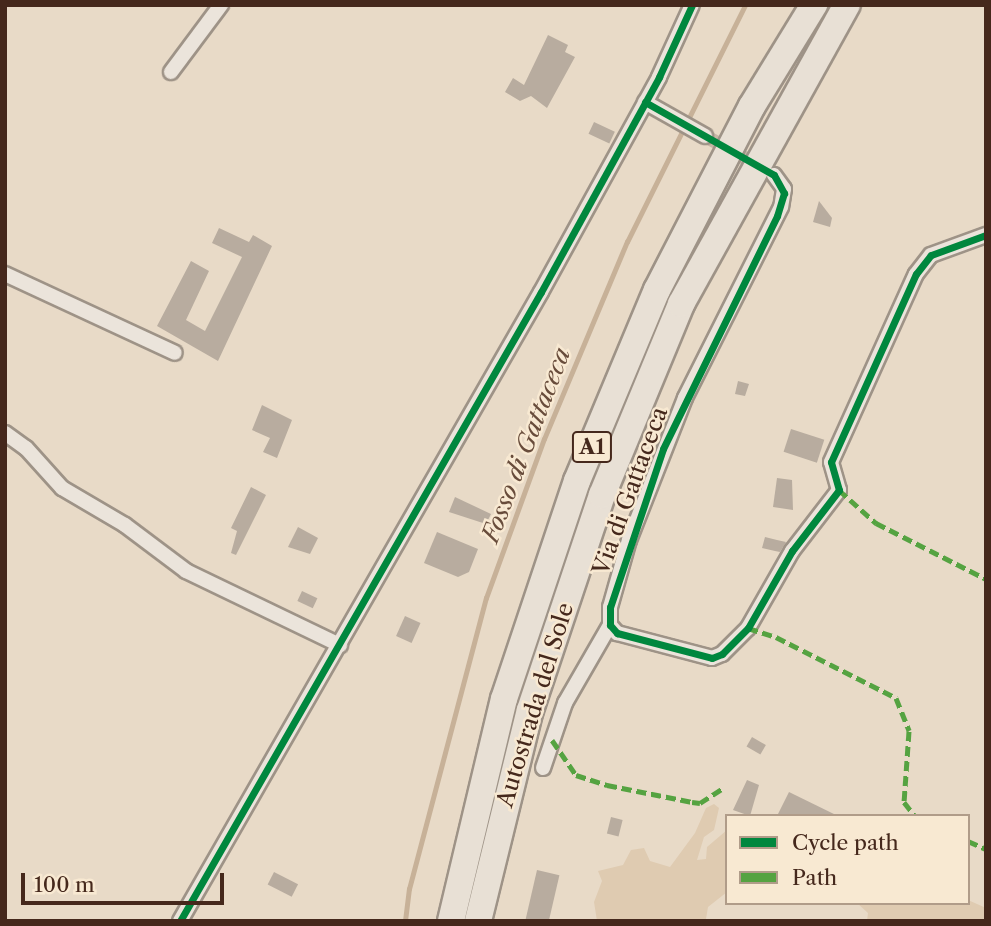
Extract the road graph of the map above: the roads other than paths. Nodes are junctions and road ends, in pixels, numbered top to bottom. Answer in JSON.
{"nodes":[{"id":1,"x":221,"y":5,"type":"edge"},
{"id":2,"x":692,"y":5,"type":"edge"},
{"id":3,"x":814,"y":5,"type":"edge"},
{"id":4,"x":847,"y":5,"type":"edge"},
{"id":5,"x":171,"y":72,"type":"dead end"},
{"id":6,"x":645,"y":102,"type":"junction"},
{"id":7,"x":705,"y":136,"type":"tunnel mouth"},
{"id":8,"x":774,"y":175,"type":"dead end"},
{"id":9,"x":986,"y":235,"type":"edge"},
{"id":10,"x":5,"y":274,"type":"edge"},
{"id":11,"x":175,"y":353,"type":"dead end"},
{"id":12,"x":5,"y":433,"type":"edge"},
{"id":13,"x":610,"y":625,"type":"junction"},
{"id":14,"x":340,"y":645,"type":"junction"},
{"id":15,"x":543,"y":768,"type":"dead end"},
{"id":16,"x":180,"y":921,"type":"edge"},
{"id":17,"x":451,"y":921,"type":"edge"},
{"id":18,"x":478,"y":921,"type":"edge"}],
"edges":[{"from":1,"to":5,"type":"street"},
{"from":2,"to":6,"type":"street"},
{"from":3,"to":17,"type":"highway","name":"Autostrada del Sole","number":"A1"},
{"from":4,"to":18,"type":"highway","name":"Autostrada del Sole","number":"A1"},
{"from":6,"to":7,"type":"street"},
{"from":6,"to":14,"type":"street"},
{"from":8,"to":13,"type":"street","name":"Via di Gattaceca"},
{"from":9,"to":13,"type":"street"},
{"from":10,"to":11,"type":"street"},
{"from":12,"to":14,"type":"street"},
{"from":13,"to":15,"type":"street"},
{"from":14,"to":16,"type":"street"}]}
